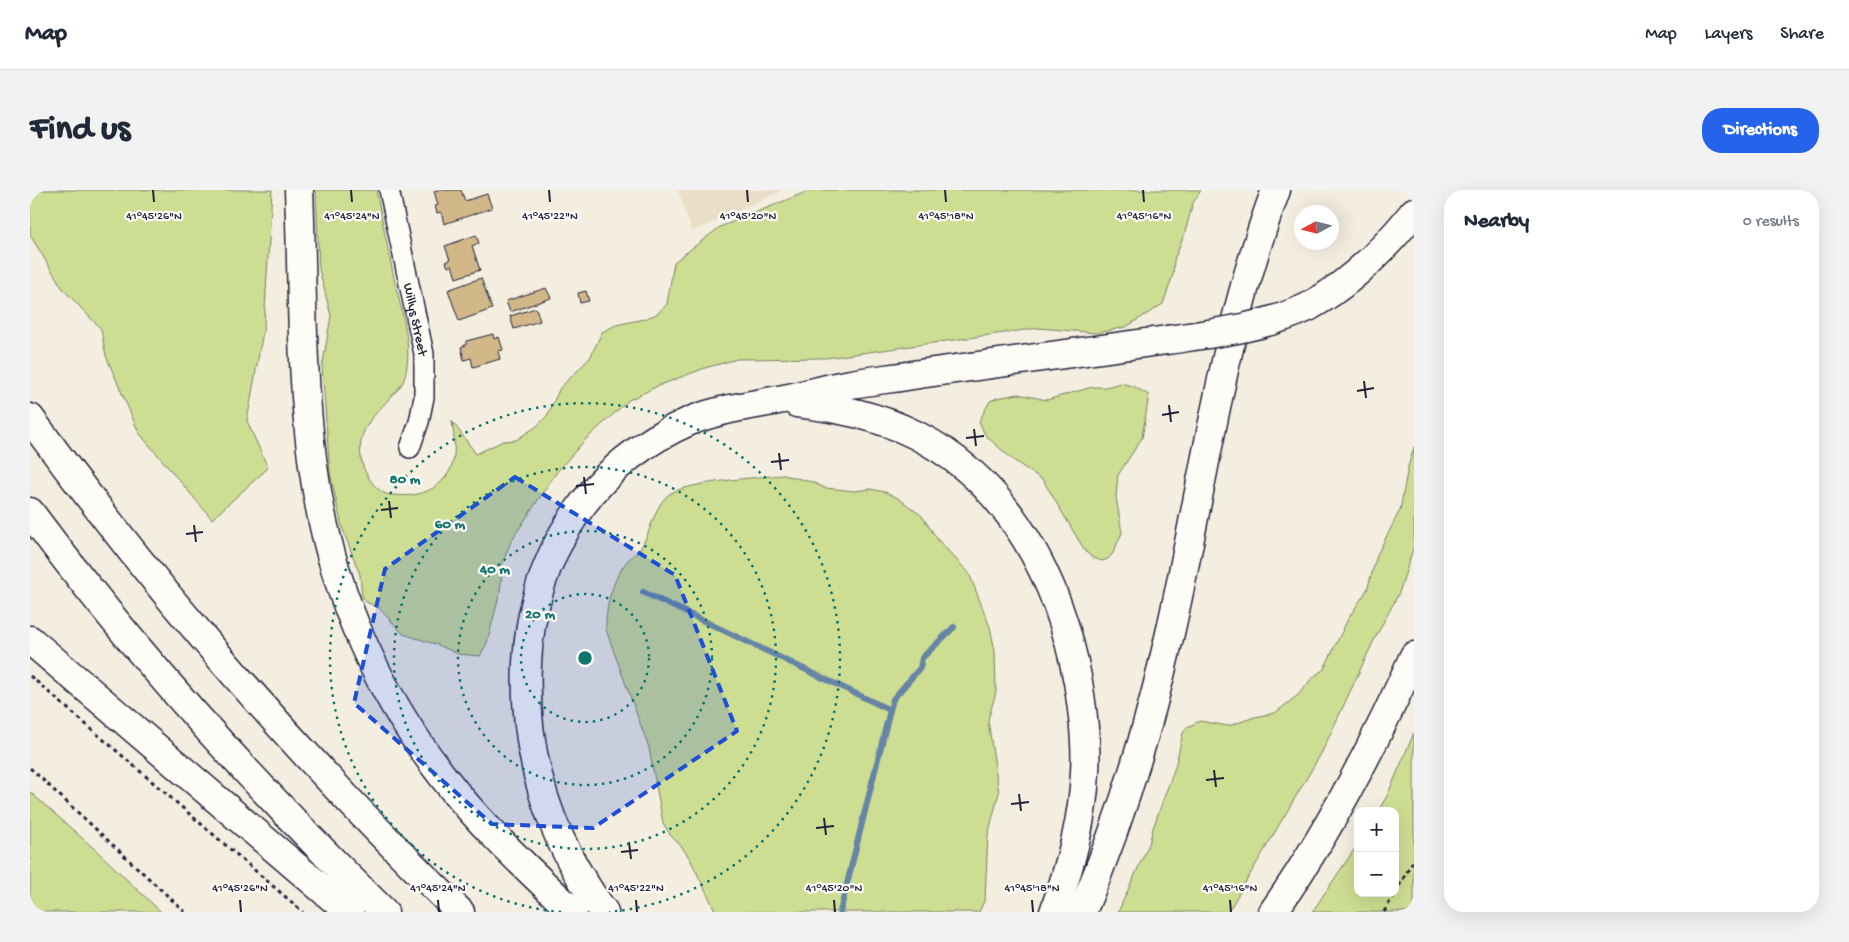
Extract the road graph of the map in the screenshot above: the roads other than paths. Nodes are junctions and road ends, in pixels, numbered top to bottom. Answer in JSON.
{"nodes":[{"id":1,"x":299,"y":190,"type":"edge"},
{"id":2,"x":389,"y":190,"type":"edge"},
{"id":3,"x":1276,"y":190,"type":"edge"},
{"id":4,"x":1414,"y":212,"type":"edge"},
{"id":5,"x":778,"y":400,"type":"junction"},
{"id":6,"x":30,"y":418,"type":"edge"},
{"id":7,"x":410,"y":448,"type":"dead end"},
{"id":8,"x":30,"y":512,"type":"edge"},
{"id":9,"x":30,"y":640,"type":"edge"},
{"id":10,"x":1414,"y":656,"type":"edge"},
{"id":11,"x":349,"y":912,"type":"edge"},
{"id":12,"x":384,"y":912,"type":"edge"},
{"id":13,"x":460,"y":912,"type":"edge"},
{"id":14,"x":573,"y":912,"type":"edge"},
{"id":15,"x":604,"y":912,"type":"edge"},
{"id":16,"x":1054,"y":912,"type":"edge"},
{"id":17,"x":1082,"y":912,"type":"edge"},
{"id":18,"x":1273,"y":912,"type":"edge"}],
"edges":[{"from":1,"to":14,"type":"highway"},
{"from":2,"to":7,"type":"street","name":"Willys Street"},
{"from":3,"to":17,"type":"highway"},
{"from":4,"to":5,"type":"highway","bridge":true},
{"from":5,"to":15,"type":"highway"},
{"from":5,"to":16,"type":"highway"},
{"from":6,"to":13,"type":"highway"},
{"from":8,"to":12,"type":"highway"},
{"from":9,"to":11,"type":"highway"},
{"from":10,"to":18,"type":"highway"}]}
